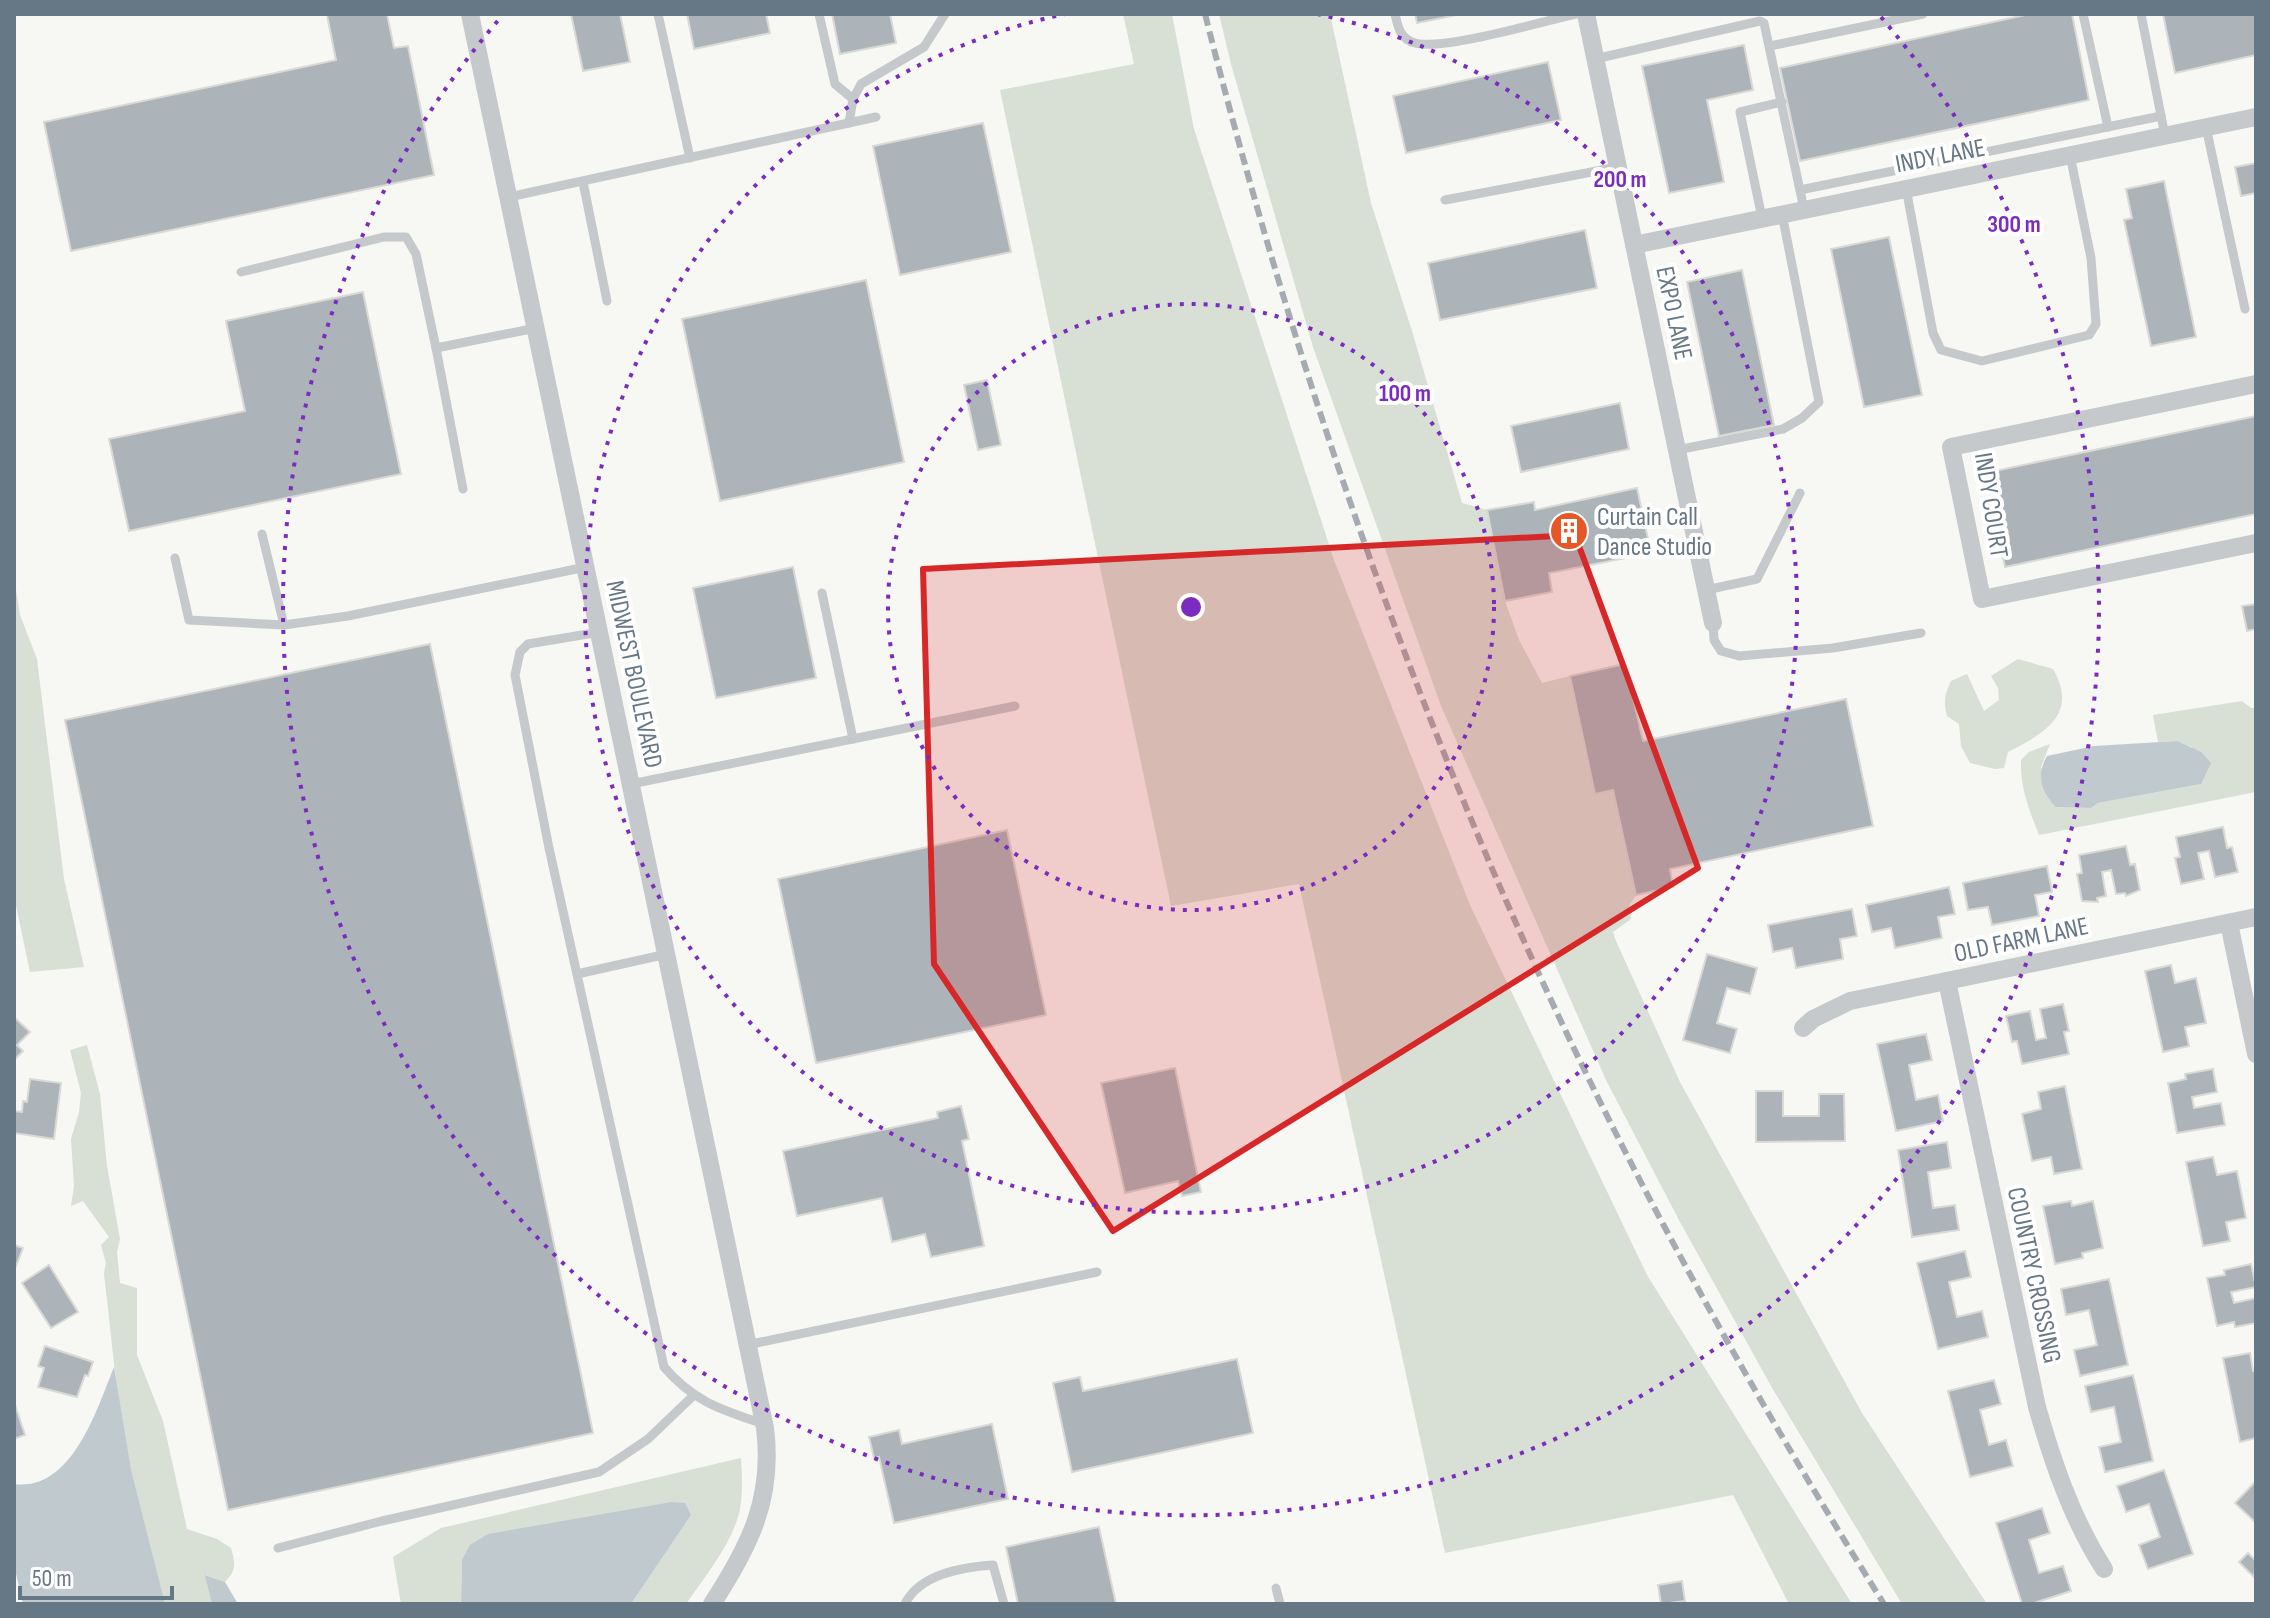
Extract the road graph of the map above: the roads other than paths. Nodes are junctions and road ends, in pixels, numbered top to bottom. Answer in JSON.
{"nodes":[{"id":1,"x":470,"y":14,"type":"edge"},
{"id":2,"x":658,"y":14,"type":"edge"},
{"id":3,"x":819,"y":14,"type":"edge"},
{"id":4,"x":945,"y":14,"type":"edge"},
{"id":5,"x":1395,"y":14,"type":"edge"},
{"id":6,"x":1524,"y":14,"type":"edge"},
{"id":7,"x":1576,"y":14,"type":"edge"},
{"id":8,"x":1586,"y":14,"type":"edge"},
{"id":9,"x":1923,"y":14,"type":"edge"},
{"id":10,"x":2083,"y":14,"type":"edge"},
{"id":11,"x":2141,"y":14,"type":"edge"},
{"id":12,"x":1526,"y":25,"type":"junction"},
{"id":13,"x":1770,"y":46,"type":"junction"},
{"id":14,"x":1595,"y":59,"type":"junction"},
{"id":15,"x":853,"y":99,"type":"junction"},
{"id":16,"x":1782,"y":102,"type":"junction"},
{"id":17,"x":2161,"y":116,"type":"junction"},
{"id":18,"x":876,"y":117,"type":"dead end"},
{"id":19,"x":2256,"y":117,"type":"edge"},
{"id":20,"x":849,"y":123,"type":"junction"},
{"id":21,"x":2108,"y":127,"type":"junction"},
{"id":22,"x":2206,"y":127,"type":"junction"},
{"id":23,"x":2165,"y":136,"type":"junction"},
{"id":24,"x":2070,"y":155,"type":"junction"},
{"id":25,"x":690,"y":158,"type":"junction"},
{"id":26,"x":1618,"y":167,"type":"junction"},
{"id":27,"x":583,"y":182,"type":"junction"},
{"id":28,"x":1906,"y":188,"type":"junction"},
{"id":29,"x":1800,"y":190,"type":"junction"},
{"id":30,"x":509,"y":197,"type":"junction"},
{"id":31,"x":1445,"y":200,"type":"dead end"},
{"id":32,"x":1804,"y":209,"type":"junction"},
{"id":33,"x":1782,"y":214,"type":"junction"},
{"id":34,"x":1762,"y":218,"type":"junction"},
{"id":35,"x":1634,"y":245,"type":"junction"},
{"id":36,"x":241,"y":272,"type":"dead end"},
{"id":37,"x":607,"y":301,"type":"dead end"},
{"id":38,"x":2245,"y":309,"type":"dead end"},
{"id":39,"x":536,"y":328,"type":"junction"},
{"id":40,"x":436,"y":348,"type":"junction"},
{"id":41,"x":2256,"y":384,"type":"edge"},
{"id":42,"x":1677,"y":450,"type":"junction"},
{"id":43,"x":463,"y":489,"type":"dead end"},
{"id":44,"x":1800,"y":493,"type":"dead end"},
{"id":45,"x":262,"y":534,"type":"dead end"},
{"id":46,"x":2256,"y":543,"type":"edge"},
{"id":47,"x":175,"y":558,"type":"dead end"},
{"id":48,"x":586,"y":567,"type":"junction"},
{"id":49,"x":1706,"y":590,"type":"junction"},
{"id":50,"x":822,"y":593,"type":"dead end"},
{"id":51,"x":1713,"y":623,"type":"joint"},
{"id":52,"x":284,"y":625,"type":"junction"},
{"id":53,"x":600,"y":632,"type":"junction"},
{"id":54,"x":1921,"y":633,"type":"dead end"},
{"id":55,"x":1015,"y":706,"type":"dead end"},
{"id":56,"x":853,"y":739,"type":"junction"},
{"id":57,"x":631,"y":784,"type":"junction"},
{"id":58,"x":2256,"y":917,"type":"edge"},
{"id":59,"x":2229,"y":923,"type":"junction"},
{"id":60,"x":667,"y":954,"type":"junction"},
{"id":61,"x":577,"y":974,"type":"junction"},
{"id":62,"x":1947,"y":981,"type":"junction"},
{"id":63,"x":1803,"y":1028,"type":"dead end"},
{"id":64,"x":2256,"y":1054,"type":"edge"},
{"id":65,"x":1097,"y":1272,"type":"dead end"},
{"id":66,"x":747,"y":1345,"type":"junction"},
{"id":67,"x":693,"y":1396,"type":"junction"},
{"id":68,"x":764,"y":1424,"type":"junction"},
{"id":69,"x":278,"y":1548,"type":"dead end"},
{"id":70,"x":2104,"y":1569,"type":"dead end"},
{"id":71,"x":1276,"y":1588,"type":"dead end"},
{"id":72,"x":712,"y":1604,"type":"edge"},
{"id":73,"x":905,"y":1604,"type":"edge"},
{"id":74,"x":1004,"y":1604,"type":"edge"},
{"id":75,"x":1280,"y":1604,"type":"edge"}],
"edges":[{"from":1,"to":30,"type":"street","name":"MIDWEST BOULEVARD"},
{"from":2,"to":25,"type":"lane"},
{"from":3,"to":15,"type":"lane"},
{"from":4,"to":15,"type":"lane"},
{"from":5,"to":12,"type":"lane"},
{"from":6,"to":12,"type":"lane"},
{"from":7,"to":12,"type":"lane"},
{"from":8,"to":14,"type":"street","name":"EXPO LANE"},
{"from":9,"to":13,"type":"lane"},
{"from":10,"to":21,"type":"lane"},
{"from":11,"to":17,"type":"lane"},
{"from":13,"to":14,"type":"lane"},
{"from":13,"to":16,"type":"lane"},
{"from":14,"to":26,"type":"street","name":"EXPO LANE"},
{"from":15,"to":20,"type":"lane"},
{"from":16,"to":29,"type":"lane"},
{"from":16,"to":34,"type":"lane"},
{"from":17,"to":21,"type":"lane"},
{"from":17,"to":23,"type":"lane"},
{"from":18,"to":20,"type":"lane"},
{"from":19,"to":22,"type":"street","name":"INDY LANE"},
{"from":20,"to":25,"type":"lane"},
{"from":21,"to":29,"type":"lane"},
{"from":22,"to":23,"type":"street","name":"INDY LANE"},
{"from":22,"to":38,"type":"lane"},
{"from":23,"to":24,"type":"street","name":"INDY LANE"},
{"from":24,"to":28,"type":"street","name":"INDY LANE"},
{"from":24,"to":28,"type":"lane"},
{"from":25,"to":27,"type":"lane"},
{"from":26,"to":31,"type":"lane"},
{"from":26,"to":35,"type":"street","name":"EXPO LANE"},
{"from":27,"to":30,"type":"lane"},
{"from":27,"to":37,"type":"lane"},
{"from":28,"to":32,"type":"street","name":"INDY LANE"},
{"from":29,"to":32,"type":"lane"},
{"from":30,"to":39,"type":"street","name":"MIDWEST BOULEVARD"},
{"from":32,"to":33,"type":"street","name":"INDY LANE"},
{"from":33,"to":34,"type":"street","name":"INDY LANE"},
{"from":33,"to":42,"type":"lane"},
{"from":34,"to":35,"type":"street","name":"INDY LANE"},
{"from":35,"to":42,"type":"street","name":"EXPO LANE"},
{"from":36,"to":40,"type":"lane"},
{"from":39,"to":40,"type":"lane"},
{"from":39,"to":48,"type":"street","name":"MIDWEST BOULEVARD"},
{"from":40,"to":43,"type":"lane"},
{"from":41,"to":46,"type":"street","name":"INDY COURT"},
{"from":42,"to":49,"type":"street","name":"EXPO LANE"},
{"from":44,"to":49,"type":"lane"},
{"from":45,"to":52,"type":"lane"},
{"from":47,"to":52,"type":"lane"},
{"from":48,"to":52,"type":"lane"},
{"from":48,"to":53,"type":"street","name":"MIDWEST BOULEVARD"},
{"from":49,"to":51,"type":"street","name":"EXPO LANE"},
{"from":50,"to":56,"type":"lane"},
{"from":51,"to":54,"type":"lane"},
{"from":53,"to":57,"type":"street","name":"MIDWEST BOULEVARD"},
{"from":53,"to":61,"type":"lane"},
{"from":55,"to":56,"type":"lane"},
{"from":56,"to":57,"type":"lane"},
{"from":57,"to":60,"type":"street","name":"MIDWEST BOULEVARD"},
{"from":58,"to":59,"type":"street","name":"OLD FARM LANE"},
{"from":59,"to":62,"type":"street","name":"OLD FARM LANE"},
{"from":59,"to":64,"type":"street"},
{"from":60,"to":61,"type":"lane"},
{"from":60,"to":66,"type":"street","name":"MIDWEST BOULEVARD"},
{"from":61,"to":67,"type":"lane"},
{"from":62,"to":63,"type":"street","name":"OLD FARM LANE"},
{"from":62,"to":70,"type":"street","name":"COUNTRY CROSSING"},
{"from":65,"to":66,"type":"lane"},
{"from":66,"to":68,"type":"street","name":"MIDWEST BOULEVARD"},
{"from":67,"to":68,"type":"lane"},
{"from":67,"to":69,"type":"lane"},
{"from":68,"to":72,"type":"street","name":"MIDWEST BOULEVARD"},
{"from":71,"to":75,"type":"lane"},
{"from":73,"to":74,"type":"lane"}]}
